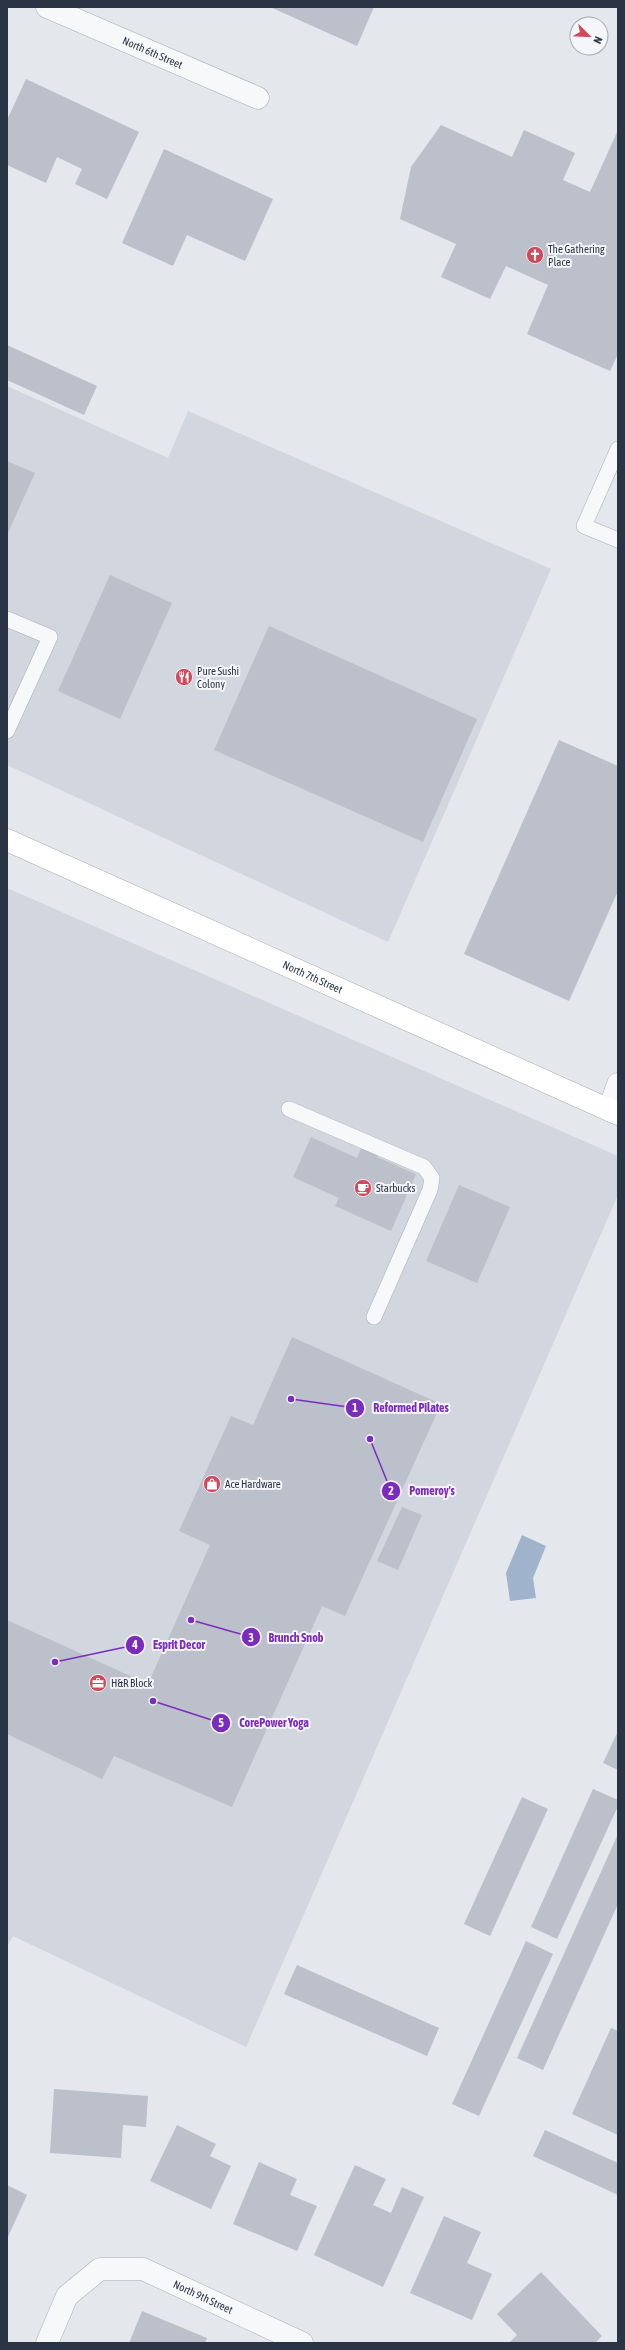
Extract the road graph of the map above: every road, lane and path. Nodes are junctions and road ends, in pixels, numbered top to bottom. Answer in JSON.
{"nodes":[{"id":1,"x":47,"y":7,"type":"edge"},
{"id":2,"x":258,"y":98,"type":"dead end"},
{"id":3,"x":618,"y":449,"type":"edge"},
{"id":4,"x":618,"y":540,"type":"edge"},
{"id":5,"x":7,"y":619,"type":"edge"},
{"id":6,"x":8,"y":726,"type":"edge"},
{"id":7,"x":7,"y":840,"type":"edge"},
{"id":8,"x":618,"y":1084,"type":"edge"},
{"id":9,"x":289,"y":1109,"type":"dead end"},
{"id":10,"x":613,"y":1112,"type":"edge"},
{"id":11,"x":374,"y":1317,"type":"dead end"},
{"id":12,"x":47,"y":2343,"type":"edge"},
{"id":13,"x":302,"y":2343,"type":"edge"}],
"edges":[{"from":1,"to":2,"type":"street","name":"North 6th Street"},
{"from":3,"to":4,"type":"lane"},
{"from":5,"to":6,"type":"lane"},
{"from":7,"to":10,"type":"main road","name":"North 7th Street"},
{"from":8,"to":10,"type":"street"},
{"from":9,"to":11,"type":"lane"},
{"from":12,"to":13,"type":"street","name":"North 9th Street"}]}
